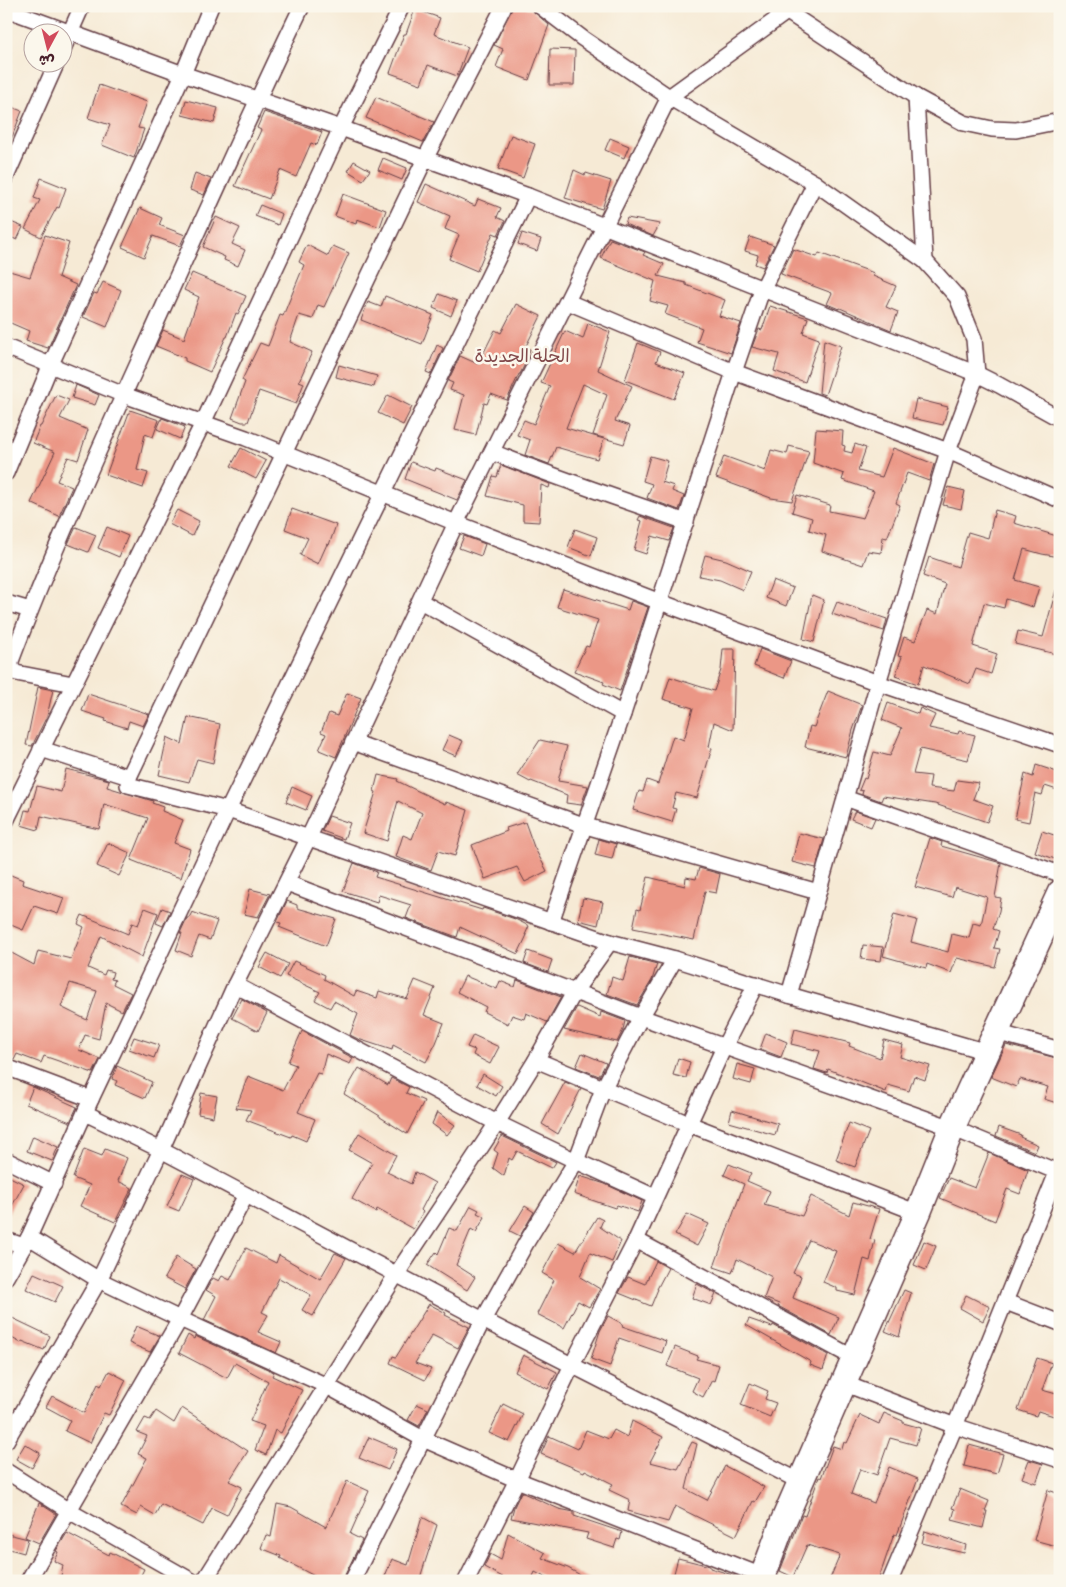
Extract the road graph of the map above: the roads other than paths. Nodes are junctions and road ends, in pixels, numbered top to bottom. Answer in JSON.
{"nodes":[{"id":1,"x":82,"y":6,"type":"edge"},
{"id":2,"x":211,"y":6,"type":"edge"},
{"id":3,"x":302,"y":6,"type":"edge"},
{"id":4,"x":402,"y":6,"type":"edge"},
{"id":5,"x":504,"y":6,"type":"edge"},
{"id":6,"x":540,"y":6,"type":"edge"},
{"id":7,"x":6,"y":9,"type":"edge"},
{"id":8,"x":783,"y":9,"type":"edge"},
{"id":9,"x":41,"y":22,"type":"edge"},
{"id":10,"x":72,"y":31,"type":"edge"},
{"id":11,"x":72,"y":33,"type":"edge"},
{"id":12,"x":53,"y":72,"type":"edge"},
{"id":13,"x":183,"y":74,"type":"junction"},
{"id":14,"x":669,"y":97,"type":"junction"},
{"id":15,"x":916,"y":97,"type":"junction"},
{"id":16,"x":257,"y":100,"type":"junction"},
{"id":17,"x":1060,"y":121,"type":"edge"},
{"id":18,"x":341,"y":128,"type":"junction"},
{"id":19,"x":425,"y":159,"type":"junction"},
{"id":20,"x":6,"y":177,"type":"edge"},
{"id":21,"x":815,"y":183,"type":"junction"},
{"id":22,"x":528,"y":196,"type":"junction"},
{"id":23,"x":604,"y":225,"type":"junction"},
{"id":24,"x":925,"y":261,"type":"junction"},
{"id":25,"x":762,"y":290,"type":"junction"},
{"id":26,"x":568,"y":302,"type":"junction"},
{"id":27,"x":6,"y":347,"type":"edge"},
{"id":28,"x":51,"y":364,"type":"junction"},
{"id":29,"x":734,"y":372,"type":"junction"},
{"id":30,"x":976,"y":374,"type":"junction"},
{"id":31,"x":124,"y":394,"type":"junction"},
{"id":32,"x":1060,"y":419,"type":"edge"},
{"id":33,"x":203,"y":423,"type":"junction"},
{"id":34,"x":948,"y":451,"type":"junction"},
{"id":35,"x":492,"y":452,"type":"junction"},
{"id":36,"x":284,"y":454,"type":"junction"},
{"id":37,"x":6,"y":473,"type":"edge"},
{"id":38,"x":384,"y":494,"type":"junction"},
{"id":39,"x":1060,"y":500,"type":"edge"},
{"id":40,"x":686,"y":522,"type":"junction"},
{"id":41,"x":456,"y":523,"type":"junction"},
{"id":42,"x":420,"y":600,"type":"junction"},
{"id":43,"x":660,"y":602,"type":"junction"},
{"id":44,"x":6,"y":603,"type":"edge"},
{"id":45,"x":30,"y":610,"type":"junction"},
{"id":46,"x":878,"y":683,"type":"junction"},
{"id":47,"x":74,"y":684,"type":"junction"},
{"id":48,"x":623,"y":714,"type":"junction"},
{"id":49,"x":353,"y":742,"type":"junction"},
{"id":50,"x":1060,"y":745,"type":"edge"},
{"id":51,"x":41,"y":749,"type":"junction"},
{"id":52,"x":129,"y":777,"type":"junction"},
{"id":53,"x":845,"y":798,"type":"junction"},
{"id":54,"x":228,"y":810,"type":"junction"},
{"id":55,"x":6,"y":821,"type":"edge"},
{"id":56,"x":586,"y":826,"type":"junction"},
{"id":57,"x":308,"y":839,"type":"junction"},
{"id":58,"x":1060,"y":874,"type":"edge"},
{"id":59,"x":286,"y":884,"type":"junction"},
{"id":60,"x":818,"y":892,"type":"junction"},
{"id":61,"x":1060,"y":893,"type":"edge"},
{"id":62,"x":552,"y":922,"type":"junction"},
{"id":63,"x":610,"y":942,"type":"junction"},
{"id":64,"x":675,"y":959,"type":"junction"},
{"id":65,"x":756,"y":984,"type":"junction"},
{"id":66,"x":235,"y":985,"type":"junction"},
{"id":67,"x":575,"y":991,"type":"junction"},
{"id":68,"x":789,"y":995,"type":"junction"},
{"id":69,"x":641,"y":1017,"type":"junction"},
{"id":70,"x":991,"y":1042,"type":"junction"},
{"id":71,"x":724,"y":1047,"type":"junction"},
{"id":72,"x":1060,"y":1050,"type":"edge"},
{"id":73,"x":536,"y":1060,"type":"junction"},
{"id":74,"x":6,"y":1067,"type":"edge"},
{"id":75,"x":603,"y":1089,"type":"junction"},
{"id":76,"x":88,"y":1106,"type":"junction"},
{"id":77,"x":497,"y":1123,"type":"junction"},
{"id":78,"x":689,"y":1124,"type":"junction"},
{"id":79,"x":952,"y":1128,"type":"junction"},
{"id":80,"x":161,"y":1150,"type":"junction"},
{"id":81,"x":6,"y":1160,"type":"edge"},
{"id":82,"x":576,"y":1161,"type":"junction"},
{"id":83,"x":1059,"y":1170,"type":"edge"},
{"id":84,"x":54,"y":1184,"type":"junction"},
{"id":85,"x":246,"y":1195,"type":"junction"},
{"id":86,"x":655,"y":1197,"type":"junction"},
{"id":87,"x":918,"y":1213,"type":"junction"},
{"id":88,"x":6,"y":1240,"type":"edge"},
{"id":89,"x":636,"y":1240,"type":"junction"},
{"id":90,"x":26,"y":1242,"type":"junction"},
{"id":91,"x":396,"y":1275,"type":"junction"},
{"id":92,"x":6,"y":1277,"type":"edge"},
{"id":93,"x":100,"y":1280,"type":"junction"},
{"id":94,"x":1006,"y":1302,"type":"junction"},
{"id":95,"x":180,"y":1319,"type":"junction"},
{"id":96,"x":483,"y":1320,"type":"junction"},
{"id":97,"x":1060,"y":1323,"type":"edge"},
{"id":98,"x":854,"y":1358,"type":"junction"},
{"id":99,"x":572,"y":1365,"type":"junction"},
{"id":100,"x":843,"y":1384,"type":"junction"},
{"id":101,"x":327,"y":1386,"type":"junction"},
{"id":102,"x":955,"y":1426,"type":"junction"},
{"id":103,"x":423,"y":1439,"type":"junction"},
{"id":104,"x":6,"y":1441,"type":"edge"},
{"id":105,"x":1060,"y":1460,"type":"edge"},
{"id":106,"x":6,"y":1471,"type":"edge"},
{"id":107,"x":517,"y":1480,"type":"junction"},
{"id":108,"x":801,"y":1482,"type":"junction"},
{"id":109,"x":69,"y":1510,"type":"junction"},
{"id":110,"x":766,"y":1579,"type":"edge"},
{"id":111,"x":28,"y":1581,"type":"edge"},
{"id":112,"x":192,"y":1581,"type":"edge"},
{"id":113,"x":204,"y":1581,"type":"edge"},
{"id":114,"x":352,"y":1581,"type":"edge"},
{"id":115,"x":466,"y":1581,"type":"edge"},
{"id":116,"x":890,"y":1581,"type":"edge"}],
"edges":[{"from":1,"to":10,"type":"street"},
{"from":2,"to":13,"type":"street"},
{"from":3,"to":16,"type":"street"},
{"from":4,"to":18,"type":"street"},
{"from":5,"to":19,"type":"street"},
{"from":6,"to":14,"type":"street"},
{"from":7,"to":9,"type":"street"},
{"from":8,"to":14,"type":"street"},
{"from":8,"to":15,"type":"street"},
{"from":11,"to":13,"type":"street"},
{"from":12,"to":20,"type":"street"},
{"from":13,"to":16,"type":"street"},
{"from":13,"to":28,"type":"street"},
{"from":14,"to":21,"type":"street"},
{"from":14,"to":23,"type":"street"},
{"from":15,"to":17,"type":"street"},
{"from":15,"to":24,"type":"street"},
{"from":16,"to":18,"type":"street"},
{"from":16,"to":31,"type":"street"},
{"from":18,"to":19,"type":"street"},
{"from":18,"to":33,"type":"street"},
{"from":19,"to":22,"type":"street"},
{"from":19,"to":36,"type":"street"},
{"from":21,"to":24,"type":"street"},
{"from":21,"to":25,"type":"street"},
{"from":22,"to":23,"type":"street"},
{"from":22,"to":38,"type":"street"},
{"from":23,"to":25,"type":"street"},
{"from":23,"to":26,"type":"street"},
{"from":24,"to":30,"type":"street"},
{"from":25,"to":29,"type":"street"},
{"from":25,"to":30,"type":"street"},
{"from":26,"to":29,"type":"street"},
{"from":26,"to":35,"type":"street"},
{"from":27,"to":28,"type":"street"},
{"from":28,"to":31,"type":"street"},
{"from":28,"to":37,"type":"street"},
{"from":29,"to":34,"type":"street"},
{"from":29,"to":40,"type":"street"},
{"from":30,"to":32,"type":"street"},
{"from":30,"to":34,"type":"street"},
{"from":31,"to":33,"type":"street"},
{"from":31,"to":45,"type":"street"},
{"from":33,"to":36,"type":"street"},
{"from":33,"to":47,"type":"street"},
{"from":34,"to":39,"type":"street"},
{"from":34,"to":46,"type":"street"},
{"from":35,"to":40,"type":"street"},
{"from":35,"to":41,"type":"street"},
{"from":36,"to":38,"type":"street"},
{"from":36,"to":52,"type":"street"},
{"from":38,"to":41,"type":"street"},
{"from":38,"to":54,"type":"street"},
{"from":40,"to":43,"type":"street"},
{"from":41,"to":42,"type":"street"},
{"from":41,"to":43,"type":"street"},
{"from":42,"to":48,"type":"street"},
{"from":42,"to":49,"type":"street"},
{"from":43,"to":46,"type":"street"},
{"from":43,"to":48,"type":"street"},
{"from":44,"to":45,"type":"street"},
{"from":45,"to":47,"type":"street"},
{"from":46,"to":50,"type":"street"},
{"from":46,"to":53,"type":"street"},
{"from":47,"to":51,"type":"street"},
{"from":48,"to":56,"type":"street"},
{"from":49,"to":56,"type":"street"},
{"from":49,"to":57,"type":"street"},
{"from":51,"to":52,"type":"street"},
{"from":51,"to":55,"type":"street"},
{"from":52,"to":54,"type":"street"},
{"from":53,"to":58,"type":"street"},
{"from":53,"to":60,"type":"street"},
{"from":54,"to":57,"type":"street"},
{"from":54,"to":76,"type":"street"},
{"from":56,"to":60,"type":"street"},
{"from":56,"to":62,"type":"street"},
{"from":57,"to":59,"type":"street"},
{"from":57,"to":62,"type":"street"},
{"from":59,"to":66,"type":"street"},
{"from":59,"to":67,"type":"street"},
{"from":60,"to":68,"type":"street"},
{"from":61,"to":70,"type":"main road"},
{"from":62,"to":63,"type":"street"},
{"from":63,"to":64,"type":"street"},
{"from":63,"to":67,"type":"street"},
{"from":64,"to":65,"type":"street"},
{"from":64,"to":69,"type":"street"},
{"from":65,"to":68,"type":"street"},
{"from":65,"to":71,"type":"street"},
{"from":66,"to":77,"type":"street"},
{"from":66,"to":80,"type":"street"},
{"from":67,"to":69,"type":"street"},
{"from":67,"to":73,"type":"street"},
{"from":68,"to":70,"type":"street"},
{"from":69,"to":71,"type":"street"},
{"from":69,"to":75,"type":"street"},
{"from":70,"to":72,"type":"street"},
{"from":70,"to":79,"type":"main road"},
{"from":71,"to":78,"type":"street"},
{"from":71,"to":79,"type":"street"},
{"from":73,"to":75,"type":"street"},
{"from":73,"to":77,"type":"street"},
{"from":74,"to":76,"type":"street"},
{"from":75,"to":78,"type":"street"},
{"from":75,"to":82,"type":"street"},
{"from":76,"to":80,"type":"street"},
{"from":76,"to":84,"type":"street"},
{"from":77,"to":82,"type":"street"},
{"from":77,"to":91,"type":"street"},
{"from":78,"to":86,"type":"street"},
{"from":78,"to":87,"type":"street"},
{"from":79,"to":83,"type":"street"},
{"from":79,"to":87,"type":"main road"},
{"from":80,"to":85,"type":"street"},
{"from":80,"to":93,"type":"street"},
{"from":81,"to":84,"type":"street"},
{"from":82,"to":86,"type":"street"},
{"from":82,"to":96,"type":"street"},
{"from":83,"to":94,"type":"street"},
{"from":84,"to":90,"type":"street"},
{"from":85,"to":91,"type":"street"},
{"from":85,"to":95,"type":"street"},
{"from":86,"to":89,"type":"street"},
{"from":87,"to":98,"type":"main road"},
{"from":88,"to":90,"type":"street"},
{"from":89,"to":98,"type":"street"},
{"from":89,"to":99,"type":"street"},
{"from":90,"to":92,"type":"street"},
{"from":90,"to":93,"type":"street"},
{"from":91,"to":96,"type":"street"},
{"from":91,"to":101,"type":"street"},
{"from":93,"to":95,"type":"street"},
{"from":93,"to":104,"type":"street"},
{"from":94,"to":97,"type":"street"},
{"from":94,"to":102,"type":"street"},
{"from":95,"to":101,"type":"street"},
{"from":95,"to":109,"type":"street"},
{"from":96,"to":99,"type":"street"},
{"from":96,"to":103,"type":"street"},
{"from":98,"to":100,"type":"main road"},
{"from":99,"to":107,"type":"street"},
{"from":99,"to":108,"type":"street"},
{"from":100,"to":102,"type":"street"},
{"from":100,"to":108,"type":"main road"},
{"from":101,"to":103,"type":"street"},
{"from":101,"to":113,"type":"street"},
{"from":102,"to":105,"type":"street"},
{"from":102,"to":116,"type":"street"},
{"from":103,"to":107,"type":"street"},
{"from":103,"to":114,"type":"street"},
{"from":106,"to":109,"type":"street"},
{"from":107,"to":110,"type":"street"},
{"from":107,"to":115,"type":"street"},
{"from":108,"to":110,"type":"main road"},
{"from":109,"to":111,"type":"street"},
{"from":109,"to":112,"type":"street"}]}
